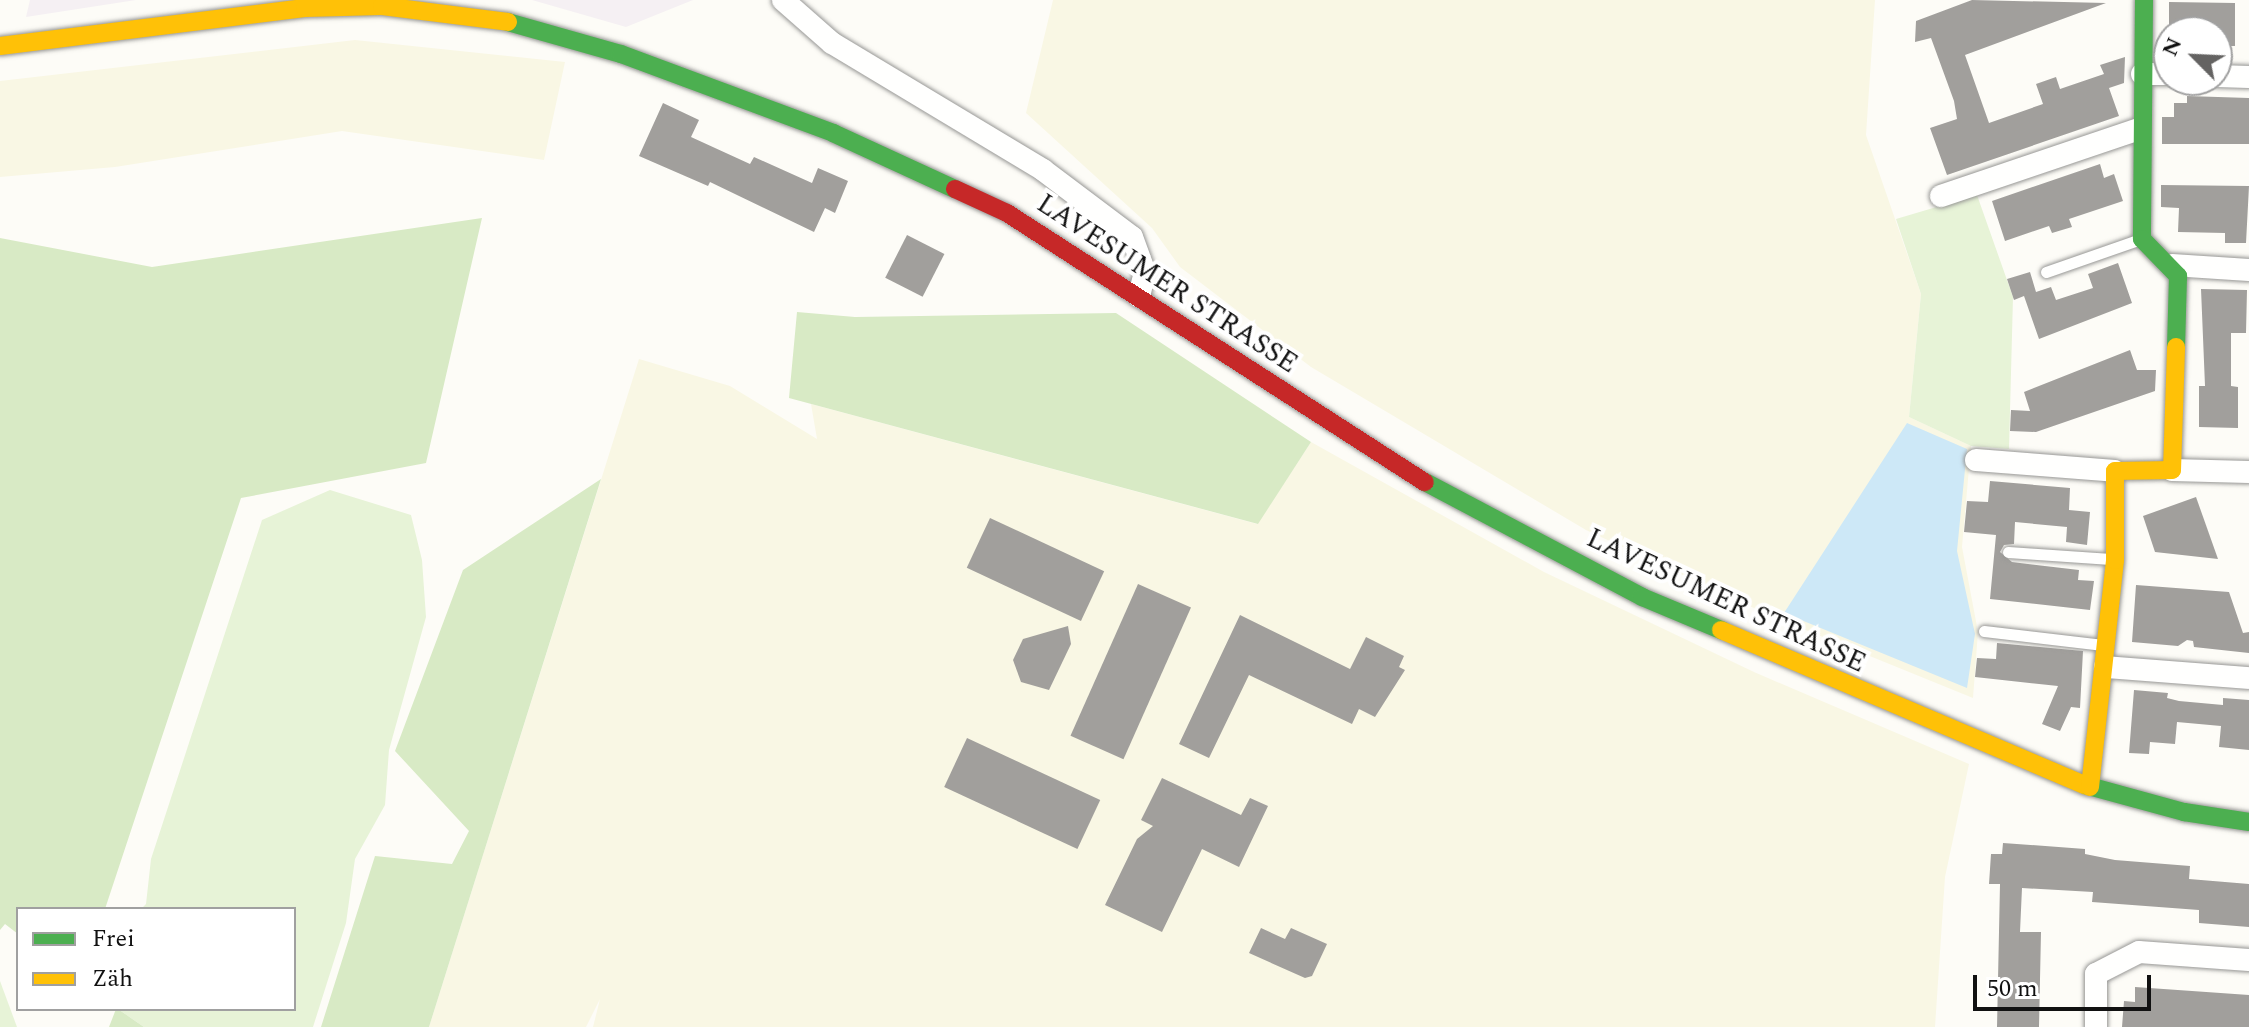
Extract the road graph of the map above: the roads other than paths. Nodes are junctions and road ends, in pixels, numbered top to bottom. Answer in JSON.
{"nodes":[{"id":1,"x":783,"y":0,"type":"edge"},
{"id":2,"x":2144,"y":0,"type":"edge"},
{"id":3,"x":0,"y":46,"type":"edge"},
{"id":4,"x":2142,"y":74,"type":"junction"},
{"id":5,"x":2153,"y":74,"type":"edge"},
{"id":6,"x":2139,"y":129,"type":"junction"},
{"id":7,"x":1941,"y":196,"type":"dead end"},
{"id":8,"x":2142,"y":239,"type":"junction"},
{"id":9,"x":2172,"y":265,"type":"junction"},
{"id":10,"x":2249,"y":270,"type":"edge"},
{"id":11,"x":2046,"y":272,"type":"dead end"},
{"id":12,"x":1139,"y":296,"type":"junction"},
{"id":13,"x":1976,"y":460,"type":"dead end"},
{"id":14,"x":2172,"y":470,"type":"junction"},
{"id":15,"x":2115,"y":471,"type":"junction"},
{"id":16,"x":2249,"y":472,"type":"edge"},
{"id":17,"x":2008,"y":552,"type":"dead end"},
{"id":18,"x":2115,"y":560,"type":"junction"},
{"id":19,"x":1984,"y":631,"type":"dead end"},
{"id":20,"x":2106,"y":656,"type":"junction"},
{"id":21,"x":2249,"y":678,"type":"edge"},
{"id":22,"x":2090,"y":787,"type":"junction"},
{"id":23,"x":2249,"y":822,"type":"edge"},
{"id":24,"x":2249,"y":960,"type":"edge"},
{"id":25,"x":2096,"y":1027,"type":"edge"}],
"edges":[{"from":1,"to":12,"type":"street"},
{"from":2,"to":4,"type":"street"},
{"from":3,"to":12,"type":"street","name":"LAVESUMER STRASSE"},
{"from":4,"to":5,"type":"street"},
{"from":4,"to":6,"type":"street"},
{"from":6,"to":7,"type":"street"},
{"from":6,"to":8,"type":"street"},
{"from":8,"to":9,"type":"street"},
{"from":8,"to":11,"type":"lane"},
{"from":9,"to":10,"type":"street"},
{"from":9,"to":14,"type":"street"},
{"from":12,"to":22,"type":"street","name":"LAVESUMER STRASSE"},
{"from":13,"to":15,"type":"street"},
{"from":14,"to":15,"type":"street"},
{"from":14,"to":16,"type":"street"},
{"from":15,"to":18,"type":"street"},
{"from":17,"to":18,"type":"lane"},
{"from":18,"to":20,"type":"street"},
{"from":19,"to":20,"type":"lane"},
{"from":20,"to":21,"type":"street"},
{"from":20,"to":22,"type":"street"},
{"from":22,"to":23,"type":"street","name":"LAVESUMER STRASSE"},
{"from":24,"to":25,"type":"street"}]}
